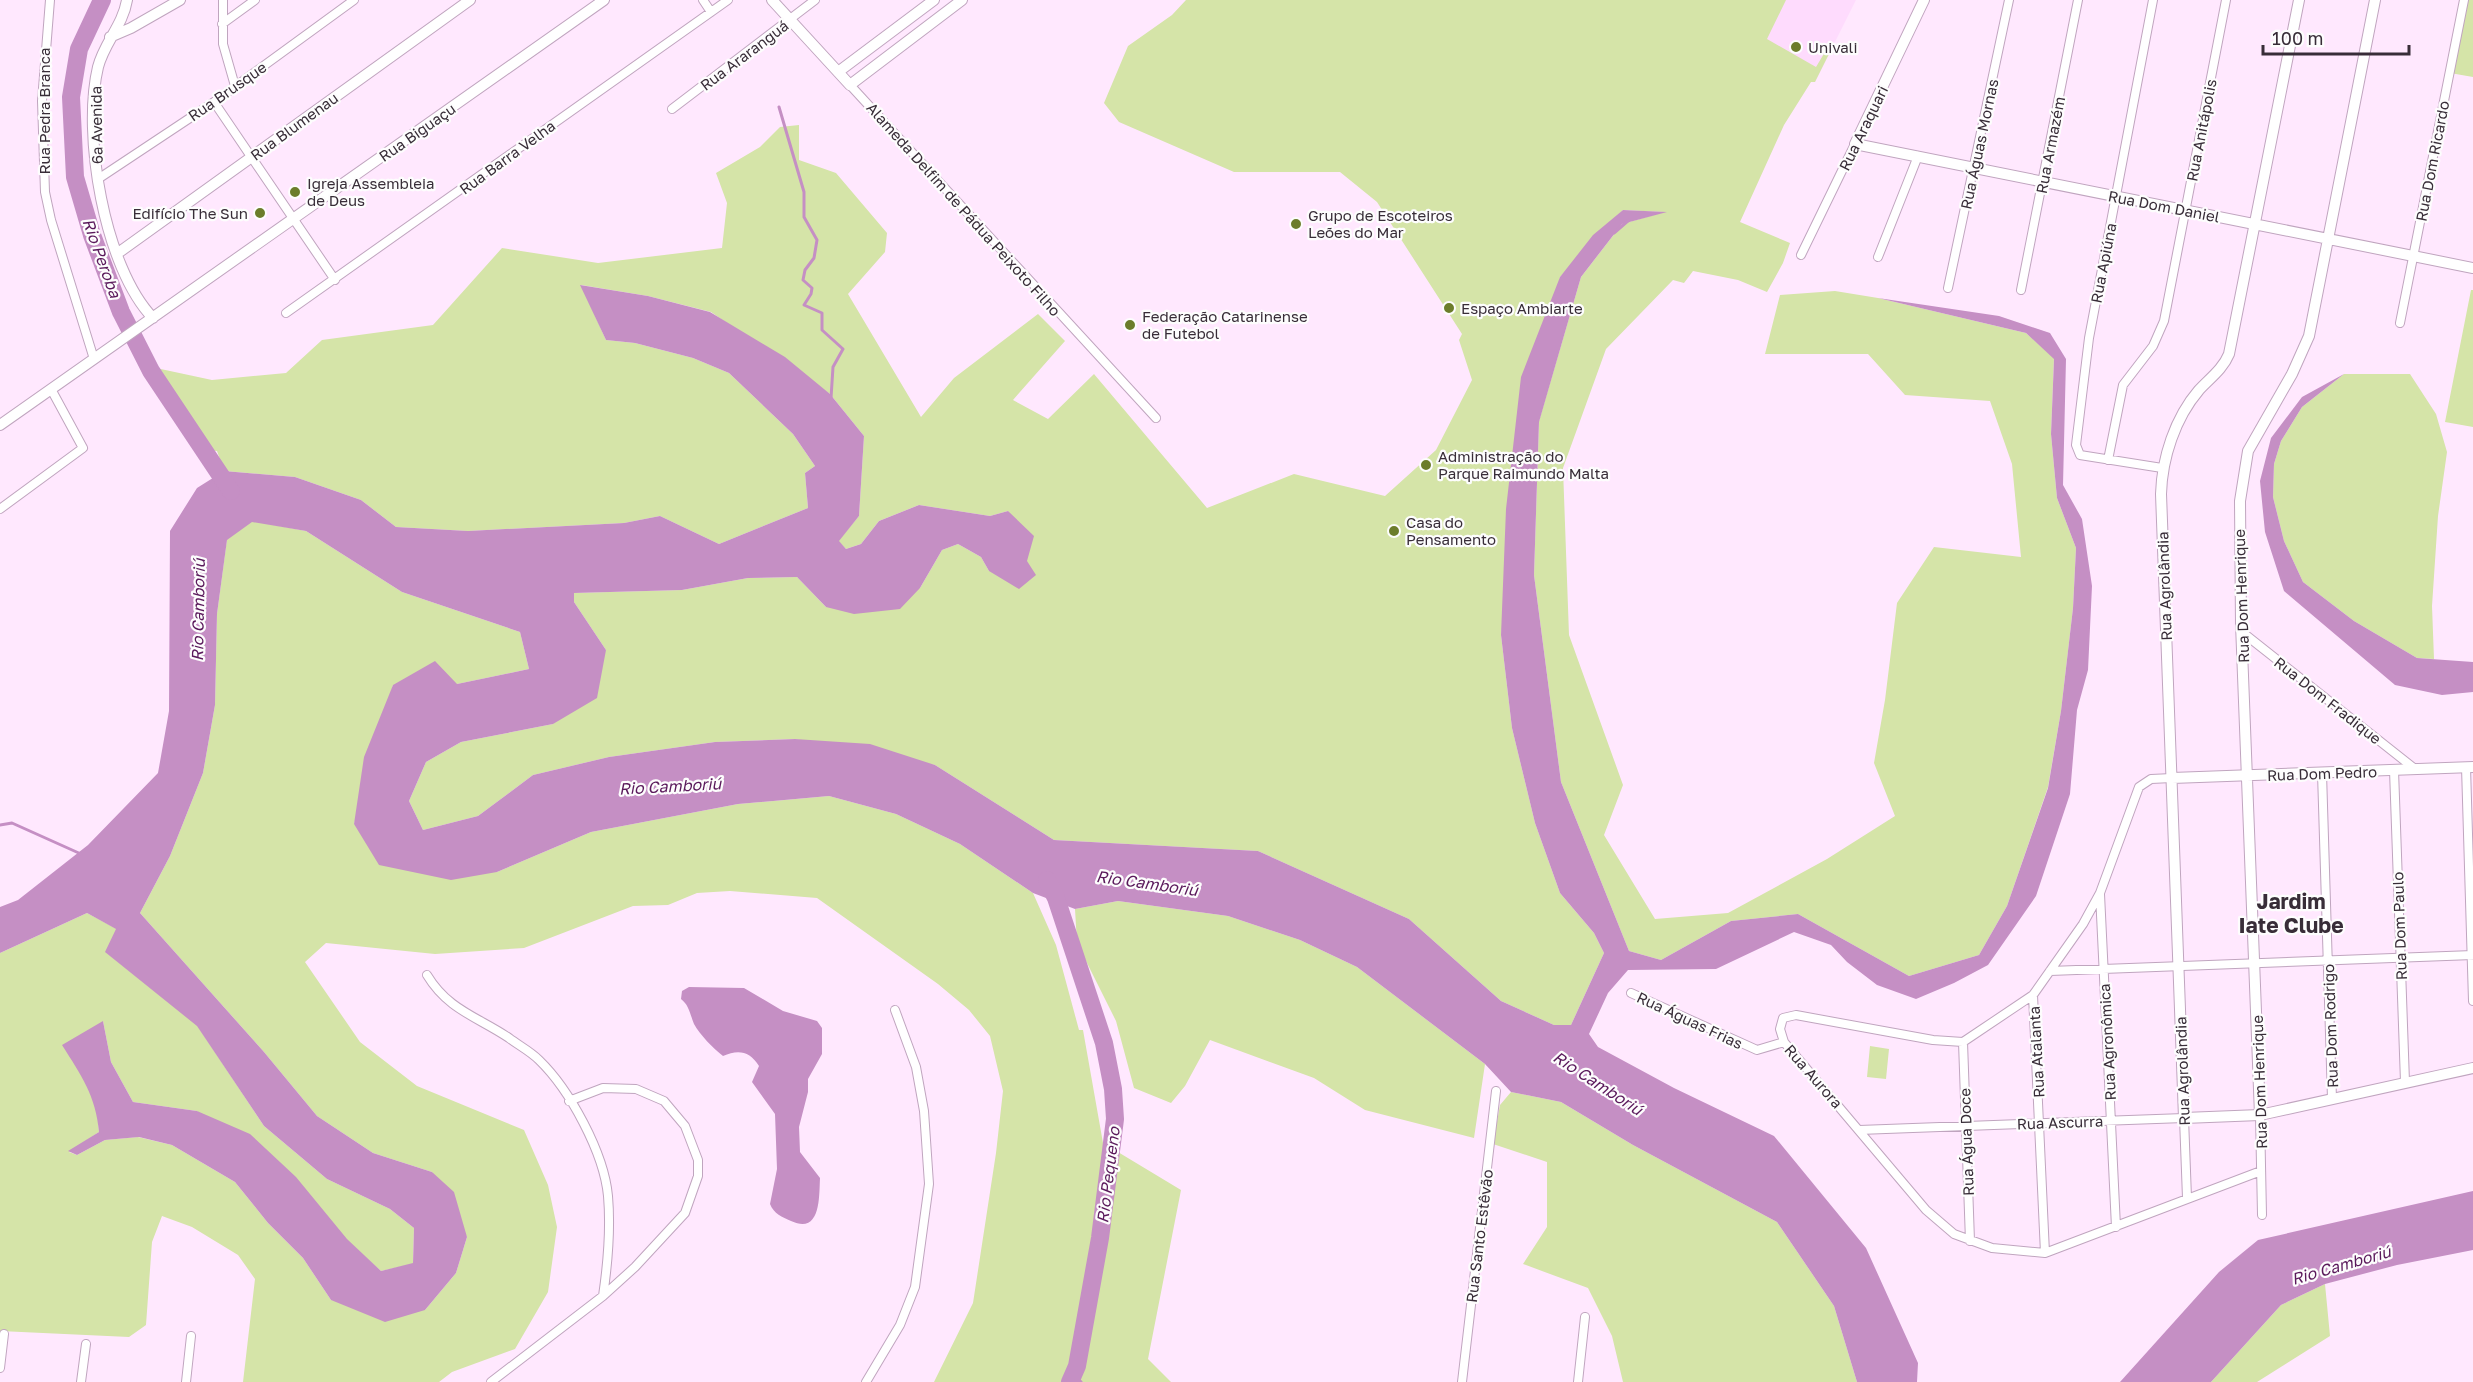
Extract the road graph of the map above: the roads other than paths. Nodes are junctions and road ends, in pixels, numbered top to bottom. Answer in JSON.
{"nodes":[{"id":1,"x":50,"y":0,"type":"edge"},
{"id":2,"x":127,"y":0,"type":"edge"},
{"id":3,"x":180,"y":0,"type":"edge"},
{"id":4,"x":223,"y":0,"type":"edge"},
{"id":5,"x":255,"y":0,"type":"edge"},
{"id":6,"x":354,"y":0,"type":"edge"},
{"id":7,"x":470,"y":0,"type":"edge"},
{"id":8,"x":604,"y":0,"type":"edge"},
{"id":9,"x":703,"y":0,"type":"edge"},
{"id":10,"x":728,"y":0,"type":"edge"},
{"id":11,"x":772,"y":0,"type":"edge"},
{"id":12,"x":815,"y":0,"type":"edge"},
{"id":13,"x":934,"y":0,"type":"edge"},
{"id":14,"x":962,"y":0,"type":"edge"},
{"id":15,"x":1924,"y":0,"type":"edge"},
{"id":16,"x":2009,"y":0,"type":"edge"},
{"id":17,"x":2078,"y":0,"type":"edge"},
{"id":18,"x":2153,"y":0,"type":"edge"},
{"id":19,"x":2226,"y":0,"type":"edge"},
{"id":20,"x":2299,"y":0,"type":"edge"},
{"id":21,"x":2375,"y":0,"type":"edge"},
{"id":22,"x":2464,"y":0,"type":"edge"},
{"id":23,"x":711,"y":12,"type":"junction"},
{"id":24,"x":790,"y":20,"type":"junction"},
{"id":25,"x":222,"y":24,"type":"junction"},
{"id":26,"x":110,"y":37,"type":"junction"},
{"id":27,"x":838,"y":72,"type":"junction"},
{"id":28,"x":850,"y":85,"type":"junction"},
{"id":29,"x":235,"y":86,"type":"junction"},
{"id":30,"x":214,"y":102,"type":"junction"},
{"id":31,"x":672,"y":109,"type":"dead end"},
{"id":32,"x":1855,"y":144,"type":"junction"},
{"id":33,"x":1918,"y":156,"type":"junction"},
{"id":34,"x":251,"y":157,"type":"junction"},
{"id":35,"x":1974,"y":167,"type":"junction"},
{"id":36,"x":98,"y":179,"type":"junction"},
{"id":37,"x":2042,"y":181,"type":"junction"},
{"id":38,"x":2116,"y":196,"type":"junction"},
{"id":39,"x":2186,"y":210,"type":"junction"},
{"id":40,"x":294,"y":219,"type":"junction"},
{"id":41,"x":2255,"y":224,"type":"junction"},
{"id":42,"x":2329,"y":239,"type":"junction"},
{"id":43,"x":117,"y":253,"type":"junction"},
{"id":44,"x":1802,"y":255,"type":"dead end"},
{"id":45,"x":2413,"y":256,"type":"junction"},
{"id":46,"x":1878,"y":257,"type":"dead end"},
{"id":47,"x":2473,"y":268,"type":"edge"},
{"id":48,"x":335,"y":280,"type":"junction"},
{"id":49,"x":1948,"y":288,"type":"dead end"},
{"id":50,"x":2021,"y":290,"type":"dead end"},
{"id":51,"x":286,"y":313,"type":"dead end"},
{"id":52,"x":153,"y":318,"type":"junction"},
{"id":53,"x":2400,"y":323,"type":"dead end"},
{"id":54,"x":94,"y":359,"type":"junction"},
{"id":55,"x":51,"y":389,"type":"junction"},
{"id":56,"x":1156,"y":418,"type":"dead end"},
{"id":57,"x":0,"y":425,"type":"edge"},
{"id":58,"x":2108,"y":460,"type":"junction"},
{"id":59,"x":2162,"y":468,"type":"junction"},
{"id":60,"x":0,"y":509,"type":"edge"},
{"id":61,"x":2242,"y":632,"type":"junction"},
{"id":62,"x":2469,"y":767,"type":"edge"},
{"id":63,"x":2415,"y":769,"type":"junction"},
{"id":64,"x":2394,"y":770,"type":"junction"},
{"id":65,"x":2322,"y":773,"type":"junction"},
{"id":66,"x":2248,"y":776,"type":"junction"},
{"id":67,"x":2172,"y":778,"type":"junction"},
{"id":68,"x":2100,"y":893,"type":"junction"},
{"id":69,"x":2472,"y":955,"type":"edge"},
{"id":70,"x":2400,"y":958,"type":"junction"},
{"id":71,"x":2328,"y":960,"type":"junction"},
{"id":72,"x":2254,"y":963,"type":"junction"},
{"id":73,"x":2179,"y":966,"type":"junction"},
{"id":74,"x":2104,"y":969,"type":"junction"},
{"id":75,"x":2050,"y":971,"type":"junction"},
{"id":76,"x":427,"y":975,"type":"dead end"},
{"id":77,"x":1631,"y":993,"type":"dead end"},
{"id":78,"x":2033,"y":995,"type":"junction"},
{"id":79,"x":2473,"y":1001,"type":"edge"},
{"id":80,"x":895,"y":1010,"type":"dead end"},
{"id":81,"x":1784,"y":1042,"type":"junction"},
{"id":82,"x":1963,"y":1042,"type":"junction"},
{"id":83,"x":2473,"y":1068,"type":"edge"},
{"id":84,"x":2405,"y":1082,"type":"junction"},
{"id":85,"x":1496,"y":1091,"type":"dead end"},
{"id":86,"x":2332,"y":1099,"type":"junction"},
{"id":87,"x":569,"y":1101,"type":"junction"},
{"id":88,"x":2260,"y":1115,"type":"junction"},
{"id":89,"x":2184,"y":1118,"type":"junction"},
{"id":90,"x":2111,"y":1120,"type":"junction"},
{"id":91,"x":2039,"y":1123,"type":"junction"},
{"id":92,"x":1965,"y":1126,"type":"junction"},
{"id":93,"x":1859,"y":1130,"type":"junction"},
{"id":94,"x":2261,"y":1171,"type":"junction"},
{"id":95,"x":2187,"y":1198,"type":"junction"},
{"id":96,"x":2262,"y":1215,"type":"dead end"},
{"id":97,"x":2116,"y":1227,"type":"junction"},
{"id":98,"x":1970,"y":1241,"type":"junction"},
{"id":99,"x":2045,"y":1253,"type":"junction"},
{"id":100,"x":603,"y":1296,"type":"junction"},
{"id":101,"x":1585,"y":1317,"type":"dead end"},
{"id":102,"x":4,"y":1334,"type":"dead end"},
{"id":103,"x":191,"y":1336,"type":"dead end"},
{"id":104,"x":86,"y":1344,"type":"dead end"},
{"id":105,"x":0,"y":1368,"type":"edge"},
{"id":106,"x":81,"y":1382,"type":"edge"},
{"id":107,"x":186,"y":1382,"type":"edge"},
{"id":108,"x":491,"y":1382,"type":"edge"},
{"id":109,"x":866,"y":1382,"type":"edge"},
{"id":110,"x":1461,"y":1382,"type":"edge"},
{"id":111,"x":1578,"y":1382,"type":"edge"}],
"edges":[{"from":1,"to":54,"type":"street","name":"Rua Pedra Branca"},
{"from":2,"to":26,"type":"street","name":"6ª Avenida"},
{"from":3,"to":26,"type":"street"},
{"from":4,"to":25,"type":"street"},
{"from":5,"to":25,"type":"street"},
{"from":6,"to":29,"type":"street","name":"Rua Brusque"},
{"from":7,"to":34,"type":"street","name":"Rua Blumenau"},
{"from":8,"to":40,"type":"street","name":"Rua Biguaçu"},
{"from":9,"to":23,"type":"street"},
{"from":10,"to":23,"type":"street","name":"Rua Barra Velha"},
{"from":11,"to":24,"type":"street","name":"Alameda Delfim de Pádua Peixoto Filho"},
{"from":12,"to":24,"type":"street","name":"Rua Araranguá"},
{"from":13,"to":27,"type":"street"},
{"from":14,"to":28,"type":"street"},
{"from":15,"to":32,"type":"street","name":"Rua Araquari"},
{"from":16,"to":35,"type":"street","name":"Rua Águas Mornas"},
{"from":17,"to":37,"type":"street","name":"Rua Armazém"},
{"from":18,"to":38,"type":"street","name":"Rua Apiúna"},
{"from":19,"to":39,"type":"street","name":"Rua Anitápolis"},
{"from":20,"to":41,"type":"street","name":"Rua Agrolândia"},
{"from":21,"to":42,"type":"street","name":"Rua Dom Henrique"},
{"from":22,"to":45,"type":"street","name":"Rua Dom Ricardo"},
{"from":23,"to":48,"type":"street","name":"Rua Barra Velha"},
{"from":24,"to":27,"type":"street","name":"Alameda Delfim de Pádua Peixoto Filho"},
{"from":24,"to":31,"type":"street","name":"Rua Araranguá"},
{"from":25,"to":29,"type":"street"},
{"from":26,"to":36,"type":"street","name":"6ª Avenida"},
{"from":27,"to":28,"type":"street","name":"Alameda Delfim de Pádua Peixoto Filho"},
{"from":28,"to":56,"type":"street","name":"Alameda Delfim de Pádua Peixoto Filho"},
{"from":29,"to":30,"type":"street","name":"Rua Brusque"},
{"from":30,"to":34,"type":"street"},
{"from":30,"to":36,"type":"street","name":"Rua Brusque"},
{"from":32,"to":33,"type":"street","name":"Rua Dom Daniel"},
{"from":32,"to":44,"type":"street","name":"Rua Araquari"},
{"from":33,"to":35,"type":"street","name":"Rua Dom Daniel"},
{"from":33,"to":46,"type":"street"},
{"from":34,"to":40,"type":"street"},
{"from":34,"to":43,"type":"street","name":"Rua Blumenau"},
{"from":35,"to":37,"type":"street","name":"Rua Dom Daniel"},
{"from":35,"to":49,"type":"street","name":"Rua Águas Mornas"},
{"from":36,"to":43,"type":"street","name":"6ª Avenida"},
{"from":37,"to":38,"type":"street","name":"Rua Dom Daniel"},
{"from":37,"to":50,"type":"street","name":"Rua Armazém"},
{"from":38,"to":39,"type":"street","name":"Rua Dom Daniel"},
{"from":38,"to":58,"type":"street","name":"Rua Apiúna"},
{"from":39,"to":41,"type":"street","name":"Rua Dom Daniel"},
{"from":39,"to":58,"type":"street","name":"Rua Anitápolis"},
{"from":40,"to":48,"type":"street"},
{"from":40,"to":52,"type":"street","name":"Rua Biguaçu"},
{"from":41,"to":42,"type":"street","name":"Rua Dom Daniel"},
{"from":41,"to":59,"type":"street","name":"Rua Agrolândia"},
{"from":42,"to":45,"type":"street","name":"Rua Dom Daniel"},
{"from":42,"to":61,"type":"street","name":"Rua Dom Henrique"},
{"from":43,"to":52,"type":"street","name":"6ª Avenida"},
{"from":45,"to":47,"type":"street","name":"Rua Dom Daniel"},
{"from":45,"to":53,"type":"street","name":"Rua Dom Ricardo"},
{"from":48,"to":51,"type":"street","name":"Rua Barra Velha"},
{"from":52,"to":54,"type":"street","name":"Rua Biguaçu"},
{"from":54,"to":55,"type":"street","name":"Rua Biguaçu"},
{"from":55,"to":57,"type":"street","name":"Rua Biguaçu"},
{"from":55,"to":60,"type":"street"},
{"from":58,"to":59,"type":"street"},
{"from":59,"to":67,"type":"street","name":"Rua Agrolândia"},
{"from":61,"to":63,"type":"street","name":"Rua Dom Fradique"},
{"from":61,"to":66,"type":"street","name":"Rua Dom Henrique"},
{"from":62,"to":63,"type":"street","name":"Rua Dom Pedro"},
{"from":62,"to":69,"type":"street"},
{"from":63,"to":64,"type":"street","name":"Rua Dom Pedro"},
{"from":64,"to":65,"type":"street","name":"Rua Dom Pedro"},
{"from":64,"to":70,"type":"street","name":"Rua Dom Paulo"},
{"from":65,"to":66,"type":"street","name":"Rua Dom Pedro"},
{"from":65,"to":71,"type":"street","name":"Rua Dom Rodrigo"},
{"from":66,"to":67,"type":"street","name":"Rua Dom Pedro"},
{"from":66,"to":72,"type":"street","name":"Rua Dom Henrique"},
{"from":67,"to":68,"type":"street"},
{"from":67,"to":73,"type":"street","name":"Rua Agrolândia"},
{"from":68,"to":74,"type":"street","name":"Rua Agronômica"},
{"from":68,"to":75,"type":"street"},
{"from":69,"to":70,"type":"street"},
{"from":69,"to":79,"type":"street"},
{"from":70,"to":71,"type":"street"},
{"from":70,"to":84,"type":"street","name":"Rua Dom Paulo"},
{"from":71,"to":72,"type":"street"},
{"from":71,"to":86,"type":"street","name":"Rua Dom Rodrigo"},
{"from":72,"to":73,"type":"street"},
{"from":72,"to":88,"type":"street","name":"Rua Dom Henrique"},
{"from":73,"to":74,"type":"street"},
{"from":73,"to":89,"type":"street","name":"Rua Agrolândia"},
{"from":74,"to":75,"type":"street"},
{"from":74,"to":90,"type":"street","name":"Rua Agronômica"},
{"from":75,"to":78,"type":"street"},
{"from":76,"to":87,"type":"street"},
{"from":77,"to":81,"type":"street","name":"Rua Águas Frias"},
{"from":78,"to":82,"type":"street"},
{"from":78,"to":91,"type":"street","name":"Rua Atalanta"},
{"from":80,"to":109,"type":"street"},
{"from":81,"to":82,"type":"street","name":"Rua Aurora"},
{"from":81,"to":93,"type":"street","name":"Rua Aurora"},
{"from":82,"to":92,"type":"street","name":"Rua Água Doce"},
{"from":83,"to":84,"type":"street"},
{"from":84,"to":86,"type":"street"},
{"from":85,"to":110,"type":"street","name":"Rua Santo Estêvão"},
{"from":86,"to":88,"type":"street"},
{"from":87,"to":100,"type":"street"},
{"from":87,"to":100,"type":"street"},
{"from":88,"to":89,"type":"street","name":"Rua Ascurra"},
{"from":88,"to":94,"type":"street","name":"Rua Dom Henrique"},
{"from":89,"to":90,"type":"street","name":"Rua Ascurra"},
{"from":89,"to":95,"type":"street","name":"Rua Agrolândia"},
{"from":90,"to":91,"type":"street","name":"Rua Ascurra"},
{"from":90,"to":97,"type":"street","name":"Rua Agronômica"},
{"from":91,"to":92,"type":"street","name":"Rua Ascurra"},
{"from":91,"to":99,"type":"street","name":"Rua Atalanta"},
{"from":92,"to":93,"type":"street","name":"Rua Ascurra"},
{"from":92,"to":98,"type":"street","name":"Rua Água Doce"},
{"from":93,"to":98,"type":"street","name":"Rua Aurora"},
{"from":94,"to":95,"type":"street","name":"Rua Aurora"},
{"from":94,"to":96,"type":"street","name":"Rua Dom Henrique"},
{"from":95,"to":97,"type":"street","name":"Rua Aurora"},
{"from":97,"to":99,"type":"street","name":"Rua Aurora"},
{"from":98,"to":99,"type":"street","name":"Rua Aurora"},
{"from":100,"to":108,"type":"street"},
{"from":101,"to":111,"type":"street"},
{"from":102,"to":105,"type":"street"},
{"from":103,"to":107,"type":"street"},
{"from":104,"to":106,"type":"street"}]}
